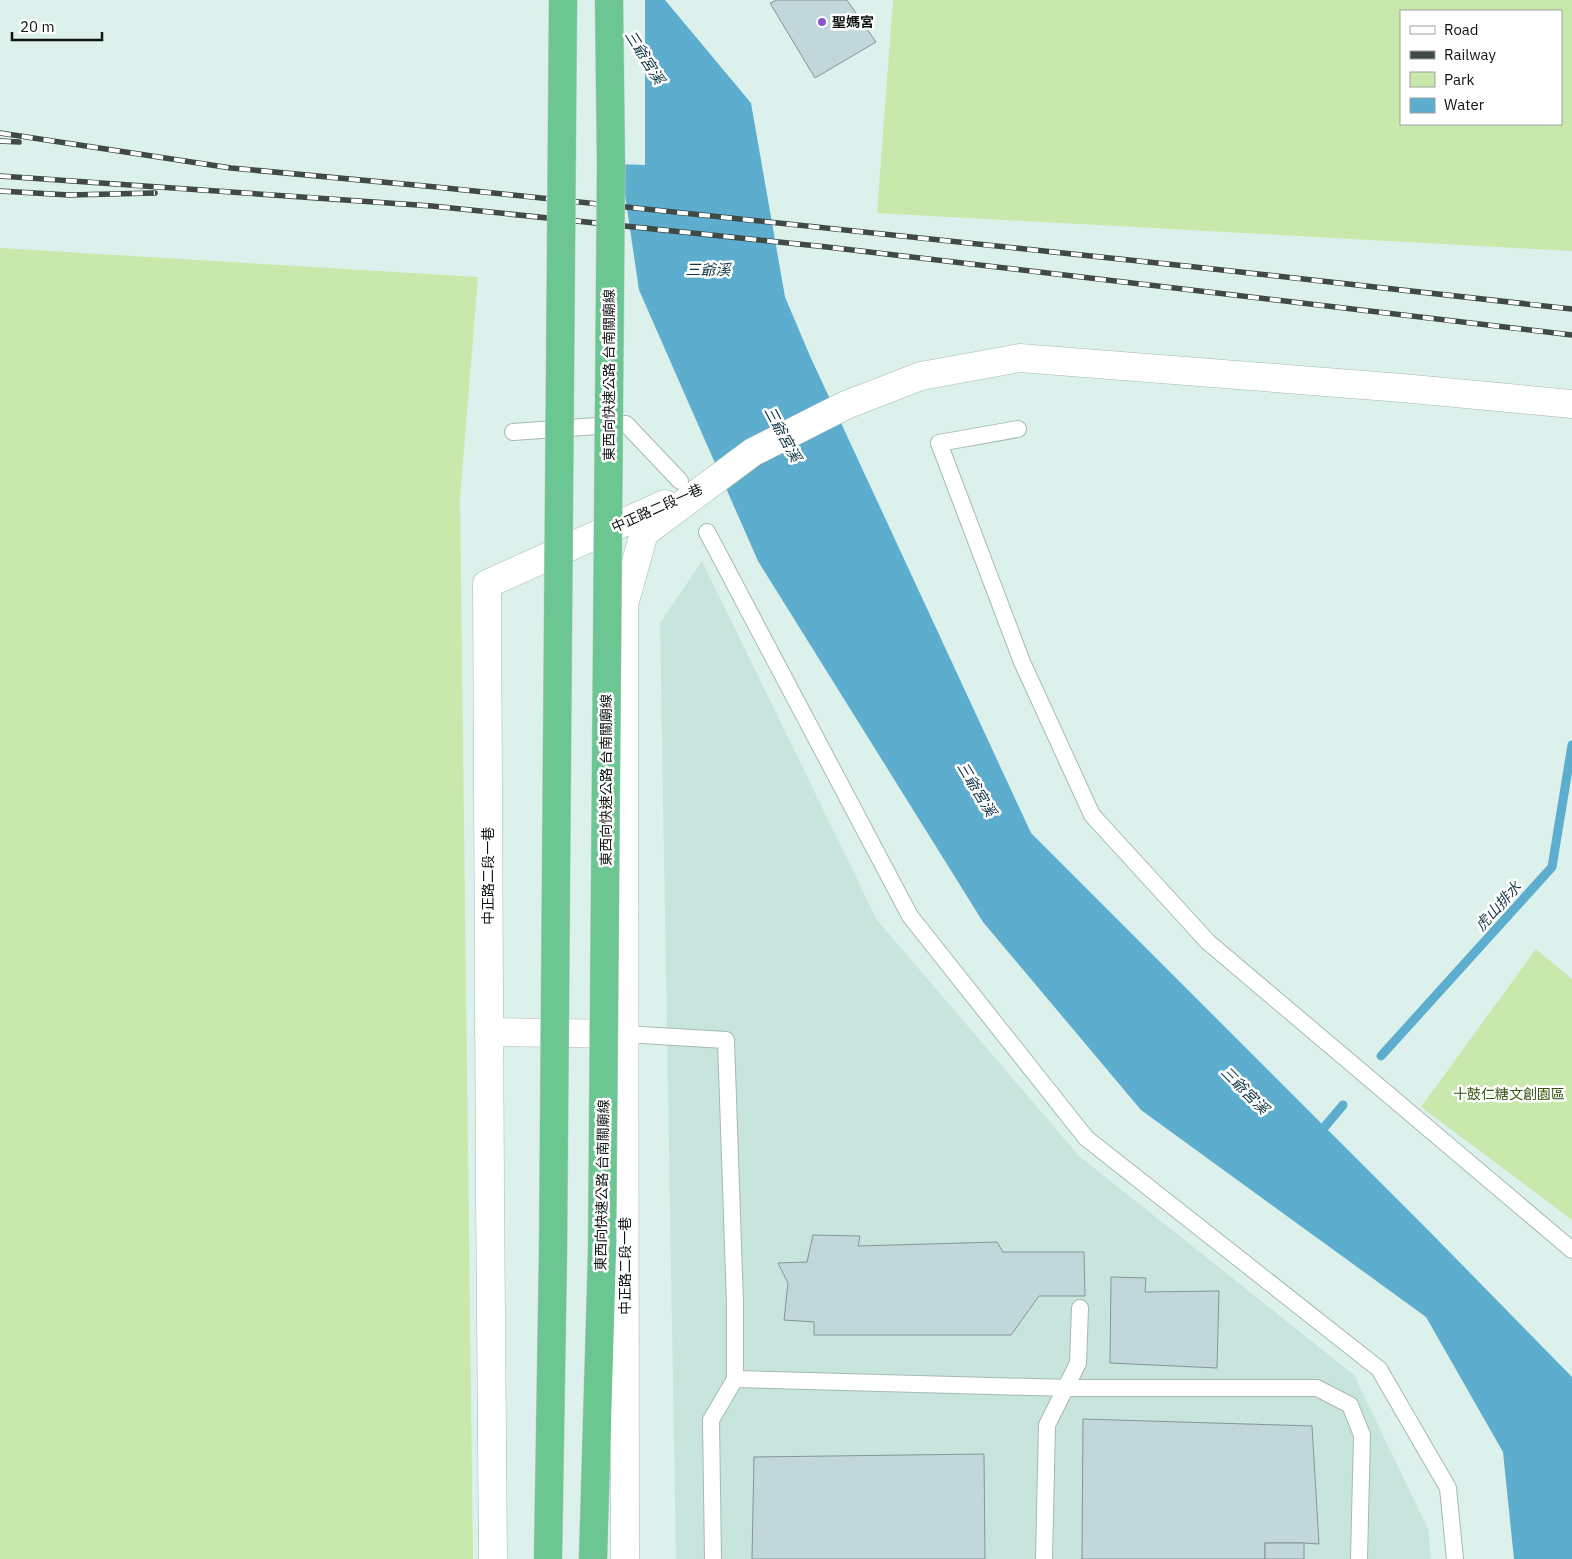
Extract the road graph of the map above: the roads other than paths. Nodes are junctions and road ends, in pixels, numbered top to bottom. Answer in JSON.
{"nodes":[{"id":1,"x":563,"y":0,"type":"edge"},
{"id":2,"x":609,"y":0,"type":"edge"},
{"id":3,"x":1572,"y":404,"type":"edge"},
{"id":4,"x":1018,"y":429,"type":"dead end"},
{"id":5,"x":513,"y":432,"type":"dead end"},
{"id":6,"x":680,"y":481,"type":"dead end"},
{"id":7,"x":708,"y":484,"type":"junction"},
{"id":8,"x":707,"y":532,"type":"dead end"},
{"id":9,"x":489,"y":1032,"type":"junction"},
{"id":10,"x":624,"y":1034,"type":"junction"},
{"id":11,"x":1572,"y":1250,"type":"edge"},
{"id":12,"x":1080,"y":1308,"type":"dead end"},
{"id":13,"x":735,"y":1379,"type":"junction"},
{"id":14,"x":1066,"y":1388,"type":"junction"},
{"id":15,"x":494,"y":1559,"type":"edge"},
{"id":16,"x":548,"y":1559,"type":"edge"},
{"id":17,"x":593,"y":1559,"type":"edge"},
{"id":18,"x":625,"y":1559,"type":"edge"},
{"id":19,"x":713,"y":1559,"type":"edge"},
{"id":20,"x":1044,"y":1559,"type":"edge"},
{"id":21,"x":1359,"y":1559,"type":"edge"},
{"id":22,"x":1455,"y":1559,"type":"edge"}],
"edges":[{"from":1,"to":16,"type":"highway","bridge":true},
{"from":2,"to":17,"type":"highway","name":"東西向快速公路 台南關廟線","bridge":true},
{"from":3,"to":7,"type":"street"},
{"from":4,"to":11,"type":"lane"},
{"from":5,"to":6,"type":"lane"},
{"from":7,"to":9,"type":"street","name":"中正路二段一巷"},
{"from":7,"to":10,"type":"street","name":"中正路二段一巷"},
{"from":8,"to":22,"type":"lane"},
{"from":9,"to":10,"type":"street"},
{"from":9,"to":15,"type":"street","name":"中正路二段一巷"},
{"from":10,"to":13,"type":"lane"},
{"from":10,"to":18,"type":"street","name":"中正路二段一巷"},
{"from":12,"to":14,"type":"lane"},
{"from":13,"to":14,"type":"lane"},
{"from":13,"to":19,"type":"lane"},
{"from":14,"to":20,"type":"lane"},
{"from":14,"to":21,"type":"lane"}]}
